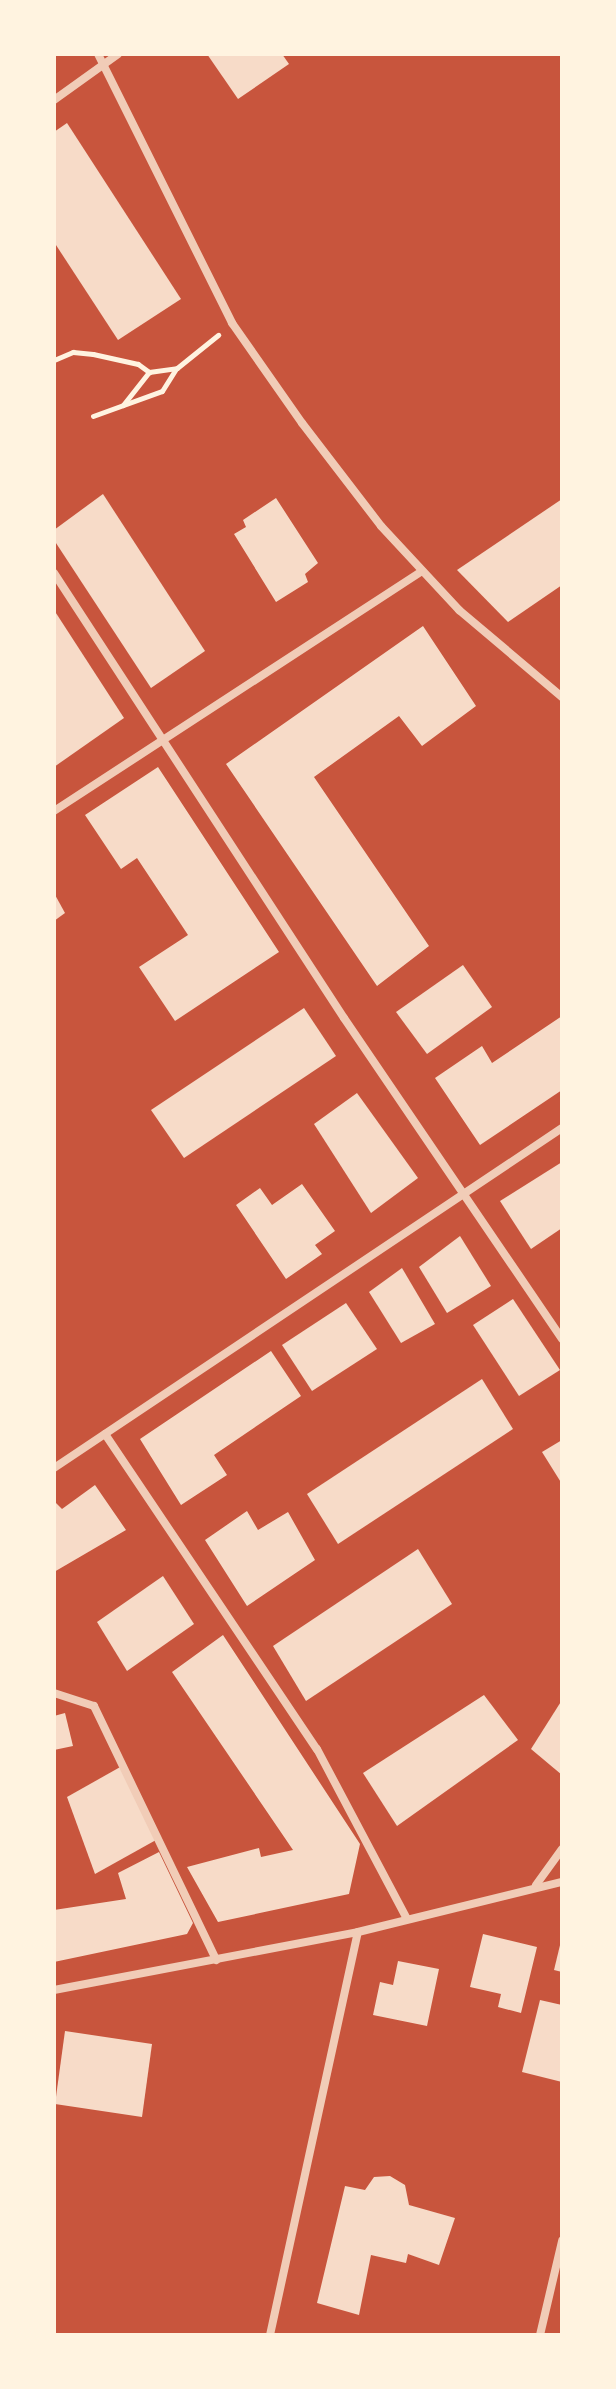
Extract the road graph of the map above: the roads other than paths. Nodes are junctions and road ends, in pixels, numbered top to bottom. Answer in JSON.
{"nodes":[{"id":1,"x":98,"y":54,"type":"edge"},
{"id":2,"x":118,"y":54,"type":"edge"},
{"id":3,"x":104,"y":64,"type":"junction"},
{"id":4,"x":54,"y":100,"type":"edge"},
{"id":5,"x":422,"y":571,"type":"junction"},
{"id":6,"x":54,"y":573,"type":"edge"},
{"id":7,"x":562,"y":697,"type":"edge"},
{"id":8,"x":163,"y":739,"type":"junction"},
{"id":9,"x":54,"y":811,"type":"edge"},
{"id":10,"x":562,"y":1128,"type":"edge"},
{"id":11,"x":463,"y":1194,"type":"junction"},
{"id":12,"x":562,"y":1339,"type":"edge"},
{"id":13,"x":105,"y":1434,"type":"junction"},
{"id":14,"x":54,"y":1468,"type":"edge"},
{"id":15,"x":54,"y":1693,"type":"edge"},
{"id":16,"x":562,"y":1849,"type":"edge"},
{"id":17,"x":562,"y":1882,"type":"edge"},
{"id":18,"x":536,"y":1885,"type":"junction"},
{"id":19,"x":407,"y":1919,"type":"junction"},
{"id":20,"x":358,"y":1932,"type":"junction"},
{"id":21,"x":216,"y":1960,"type":"junction"},
{"id":22,"x":54,"y":1990,"type":"edge"},
{"id":23,"x":562,"y":2241,"type":"edge"},
{"id":24,"x":270,"y":2335,"type":"edge"},
{"id":25,"x":540,"y":2335,"type":"edge"}],
"edges":[{"from":1,"to":3,"type":"street"},
{"from":2,"to":3,"type":"street"},
{"from":3,"to":4,"type":"street"},
{"from":3,"to":5,"type":"street"},
{"from":5,"to":7,"type":"street"},
{"from":5,"to":8,"type":"street"},
{"from":6,"to":8,"type":"street"},
{"from":8,"to":9,"type":"street"},
{"from":8,"to":11,"type":"street"},
{"from":10,"to":11,"type":"street"},
{"from":11,"to":12,"type":"street"},
{"from":11,"to":13,"type":"street"},
{"from":13,"to":14,"type":"street"},
{"from":13,"to":19,"type":"street"},
{"from":15,"to":21,"type":"street"},
{"from":16,"to":18,"type":"street"},
{"from":17,"to":18,"type":"street"},
{"from":18,"to":19,"type":"street"},
{"from":19,"to":20,"type":"street"},
{"from":20,"to":21,"type":"street"},
{"from":20,"to":24,"type":"street"},
{"from":21,"to":22,"type":"street"},
{"from":23,"to":25,"type":"street"}]}
